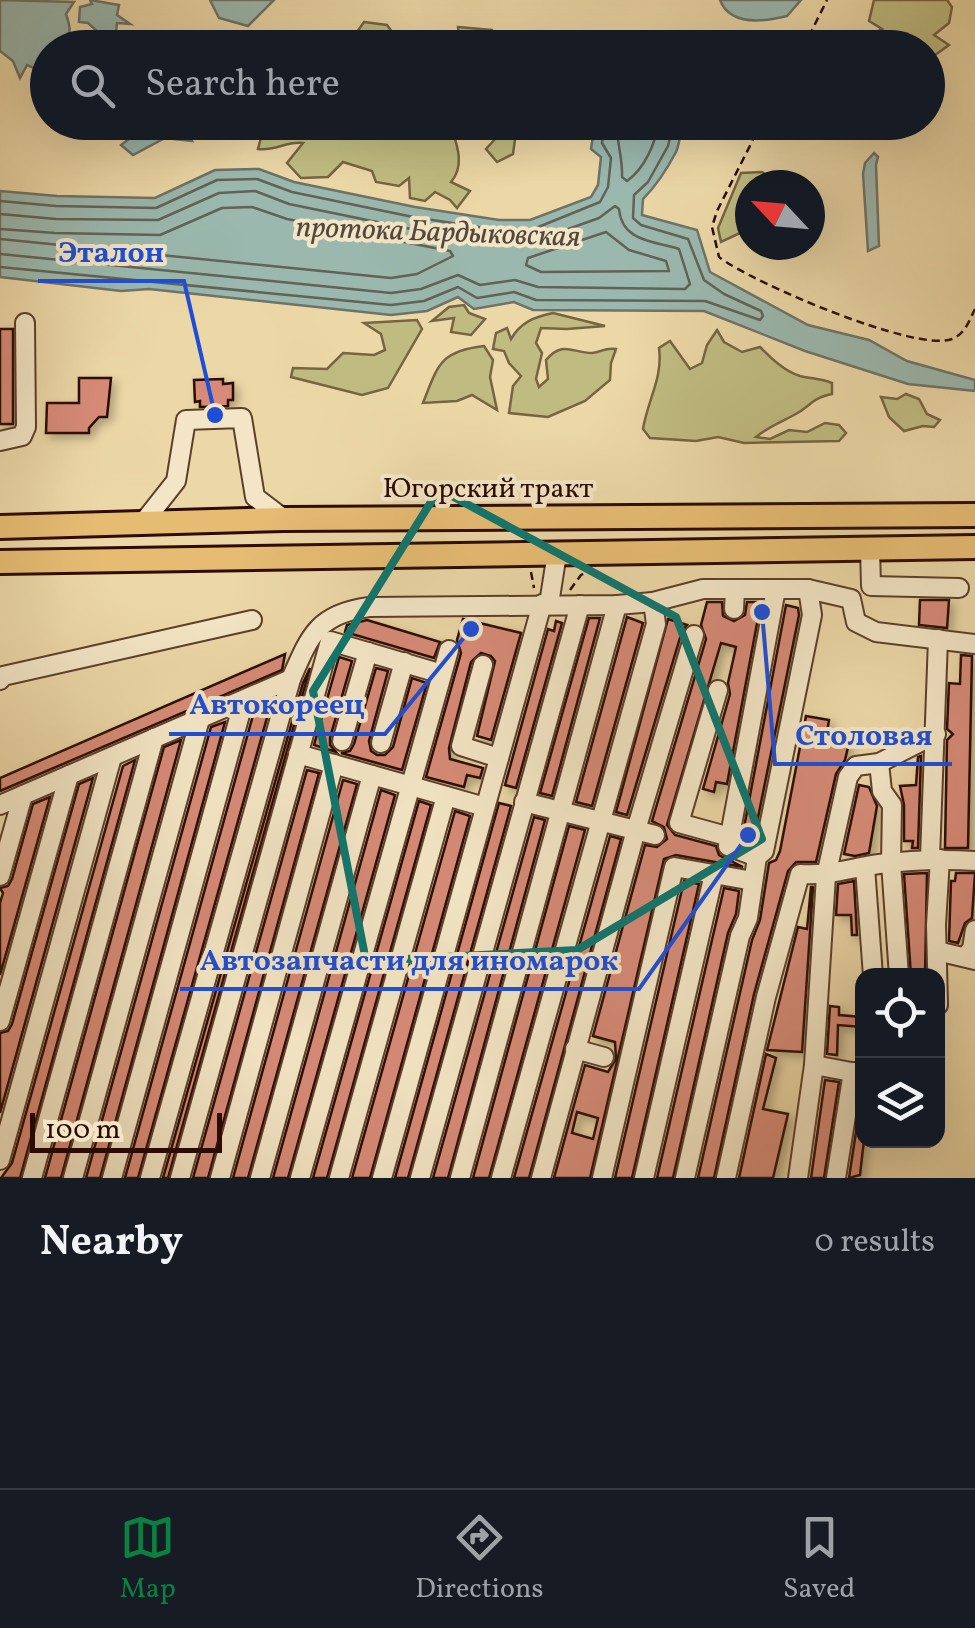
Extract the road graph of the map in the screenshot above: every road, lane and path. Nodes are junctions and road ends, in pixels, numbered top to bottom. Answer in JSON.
{"nodes":[{"id":1,"x":827,"y":0,"type":"edge"},
{"id":2,"x":811,"y":30,"type":"edge"},
{"id":3,"x":753,"y":140,"type":"edge"},
{"id":4,"x":975,"y":309,"type":"edge"},
{"id":5,"x":25,"y":323,"type":"dead end"},
{"id":6,"x":0,"y":441,"type":"edge"},
{"id":7,"x":975,"y":515,"type":"edge"},
{"id":8,"x":284,"y":519,"type":"junction"},
{"id":9,"x":142,"y":524,"type":"junction"},
{"id":10,"x":0,"y":527,"type":"edge"},
{"id":11,"x":975,"y":547,"type":"edge"},
{"id":12,"x":870,"y":548,"type":"junction"},
{"id":13,"x":558,"y":553,"type":"junction"},
{"id":14,"x":0,"y":562,"type":"edge"},
{"id":15,"x":959,"y":588,"type":"dead end"},
{"id":16,"x":776,"y":589,"type":"junction"},
{"id":17,"x":808,"y":589,"type":"junction"},
{"id":18,"x":735,"y":590,"type":"junction"},
{"id":19,"x":653,"y":602,"type":"junction"},
{"id":20,"x":545,"y":604,"type":"junction"},
{"id":21,"x":580,"y":604,"type":"junction"},
{"id":22,"x":617,"y":605,"type":"junction"},
{"id":23,"x":734,"y":610,"type":"dead end"},
{"id":24,"x":252,"y":620,"type":"dead end"},
{"id":25,"x":694,"y":635,"type":"dead end"},
{"id":26,"x":938,"y":639,"type":"junction"},
{"id":27,"x":975,"y":644,"type":"edge"},
{"id":28,"x":449,"y":650,"type":"dead end"},
{"id":29,"x":368,"y":652,"type":"junction"},
{"id":30,"x":404,"y":662,"type":"junction"},
{"id":31,"x":484,"y":665,"type":"dead end"},
{"id":32,"x":442,"y":674,"type":"junction"},
{"id":33,"x":0,"y":680,"type":"edge"},
{"id":34,"x":291,"y":680,"type":"junction"},
{"id":35,"x":718,"y":690,"type":"dead end"},
{"id":36,"x":244,"y":700,"type":"junction"},
{"id":37,"x":200,"y":719,"type":"junction"},
{"id":38,"x":936,"y":734,"type":"junction"},
{"id":39,"x":154,"y":738,"type":"junction"},
{"id":40,"x":342,"y":741,"type":"dead end"},
{"id":41,"x":380,"y":744,"type":"dead end"},
{"id":42,"x":298,"y":754,"type":"junction"},
{"id":43,"x":112,"y":757,"type":"junction"},
{"id":44,"x":499,"y":758,"type":"junction"},
{"id":45,"x":879,"y":763,"type":"junction"},
{"id":46,"x":334,"y":764,"type":"junction"},
{"id":47,"x":69,"y":775,"type":"junction"},
{"id":48,"x":372,"y":775,"type":"junction"},
{"id":49,"x":410,"y":786,"type":"junction"},
{"id":50,"x":22,"y":795,"type":"junction"},
{"id":51,"x":446,"y":796,"type":"junction"},
{"id":52,"x":486,"y":804,"type":"junction"},
{"id":53,"x":0,"y":805,"type":"edge"},
{"id":54,"x":523,"y":806,"type":"junction"},
{"id":55,"x":561,"y":811,"type":"junction"},
{"id":56,"x":600,"y":821,"type":"junction"},
{"id":57,"x":636,"y":830,"type":"junction"},
{"id":58,"x":655,"y":835,"type":"dead end"},
{"id":59,"x":730,"y":837,"type":"junction"},
{"id":60,"x":757,"y":857,"type":"junction"},
{"id":61,"x":935,"y":859,"type":"junction"},
{"id":62,"x":975,"y":861,"type":"edge"},
{"id":63,"x":891,"y":863,"type":"junction"},
{"id":64,"x":865,"y":867,"type":"junction"},
{"id":65,"x":714,"y":874,"type":"junction"},
{"id":66,"x":0,"y":876,"type":"edge"},
{"id":67,"x":826,"y":876,"type":"junction"},
{"id":68,"x":753,"y":881,"type":"junction"},
{"id":69,"x":975,"y":930,"type":"edge"},
{"id":70,"x":937,"y":951,"type":"junction"},
{"id":71,"x":970,"y":958,"type":"edge"},
{"id":72,"x":872,"y":968,"type":"edge"},
{"id":73,"x":898,"y":968,"type":"edge"},
{"id":74,"x":937,"y":968,"type":"edge"},
{"id":75,"x":0,"y":1021,"type":"edge"},
{"id":76,"x":575,"y":1049,"type":"junction"},
{"id":77,"x":604,"y":1057,"type":"dead end"},
{"id":78,"x":814,"y":1064,"type":"junction"},
{"id":79,"x":855,"y":1073,"type":"edge"},
{"id":80,"x":855,"y":1088,"type":"edge"},
{"id":81,"x":0,"y":1160,"type":"edge"},
{"id":82,"x":32,"y":1178,"type":"edge"},
{"id":83,"x":73,"y":1178,"type":"edge"},
{"id":84,"x":112,"y":1178,"type":"edge"},
{"id":85,"x":150,"y":1178,"type":"edge"},
{"id":86,"x":180,"y":1178,"type":"edge"},
{"id":87,"x":220,"y":1178,"type":"edge"},
{"id":88,"x":260,"y":1178,"type":"edge"},
{"id":89,"x":300,"y":1178,"type":"edge"},
{"id":90,"x":339,"y":1178,"type":"edge"},
{"id":91,"x":382,"y":1178,"type":"edge"},
{"id":92,"x":420,"y":1178,"type":"edge"},
{"id":93,"x":460,"y":1178,"type":"edge"},
{"id":94,"x":501,"y":1178,"type":"edge"},
{"id":95,"x":540,"y":1178,"type":"edge"},
{"id":96,"x":602,"y":1178,"type":"edge"},
{"id":97,"x":644,"y":1178,"type":"edge"},
{"id":98,"x":684,"y":1178,"type":"edge"},
{"id":99,"x":726,"y":1178,"type":"edge"},
{"id":100,"x":798,"y":1178,"type":"edge"},
{"id":101,"x":836,"y":1178,"type":"edge"}],
"edges":[{"from":1,"to":2,"type":"path"},
{"from":3,"to":4,"type":"path"},
{"from":5,"to":6,"type":"lane"},
{"from":7,"to":8,"type":"main road","name":"Югорский тракт"},
{"from":8,"to":9,"type":"main road","name":"Югорский тракт"},
{"from":8,"to":9,"type":"lane"},
{"from":9,"to":10,"type":"main road","name":"Югорский тракт"},
{"from":11,"to":12,"type":"main road"},
{"from":12,"to":13,"type":"main road"},
{"from":12,"to":15,"type":"lane"},
{"from":13,"to":14,"type":"main road"},
{"from":13,"to":20,"type":"lane"},
{"from":16,"to":17,"type":"lane"},
{"from":16,"to":18,"type":"lane"},
{"from":16,"to":59,"type":"lane"},
{"from":17,"to":26,"type":"lane"},
{"from":17,"to":60,"type":"lane"},
{"from":18,"to":19,"type":"lane"},
{"from":18,"to":23,"type":"lane"},
{"from":19,"to":22,"type":"lane"},
{"from":19,"to":56,"type":"lane"},
{"from":20,"to":21,"type":"lane"},
{"from":20,"to":34,"type":"lane"},
{"from":20,"to":44,"type":"lane"},
{"from":21,"to":22,"type":"lane"},
{"from":21,"to":54,"type":"lane"},
{"from":22,"to":55,"type":"lane"},
{"from":24,"to":33,"type":"lane"},
{"from":25,"to":57,"type":"lane"},
{"from":26,"to":27,"type":"lane"},
{"from":26,"to":38,"type":"lane"},
{"from":28,"to":32,"type":"lane"},
{"from":29,"to":30,"type":"lane"},
{"from":29,"to":40,"type":"lane"},
{"from":29,"to":42,"type":"lane"},
{"from":30,"to":32,"type":"lane"},
{"from":30,"to":41,"type":"lane"},
{"from":31,"to":44,"type":"lane"},
{"from":32,"to":49,"type":"lane"},
{"from":34,"to":36,"type":"lane"},
{"from":34,"to":85,"type":"lane"},
{"from":35,"to":59,"type":"lane"},
{"from":36,"to":37,"type":"lane"},
{"from":36,"to":84,"type":"lane"},
{"from":37,"to":39,"type":"lane"},
{"from":37,"to":83,"type":"lane"},
{"from":38,"to":45,"type":"lane"},
{"from":38,"to":61,"type":"lane"},
{"from":39,"to":43,"type":"lane"},
{"from":39,"to":82,"type":"lane"},
{"from":42,"to":46,"type":"lane"},
{"from":42,"to":86,"type":"lane"},
{"from":43,"to":47,"type":"lane"},
{"from":43,"to":81,"type":"lane"},
{"from":44,"to":52,"type":"lane"},
{"from":45,"to":63,"type":"lane"},
{"from":45,"to":67,"type":"lane"},
{"from":46,"to":48,"type":"lane"},
{"from":46,"to":87,"type":"lane"},
{"from":47,"to":50,"type":"lane"},
{"from":47,"to":75,"type":"lane"},
{"from":48,"to":49,"type":"lane"},
{"from":48,"to":88,"type":"lane"},
{"from":49,"to":51,"type":"lane"},
{"from":49,"to":89,"type":"lane"},
{"from":50,"to":53,"type":"lane"},
{"from":50,"to":66,"type":"lane"},
{"from":51,"to":52,"type":"lane"},
{"from":51,"to":90,"type":"lane"},
{"from":52,"to":54,"type":"lane"},
{"from":52,"to":91,"type":"lane"},
{"from":54,"to":55,"type":"lane"},
{"from":54,"to":92,"type":"lane"},
{"from":55,"to":56,"type":"lane"},
{"from":55,"to":93,"type":"lane"},
{"from":56,"to":57,"type":"lane"},
{"from":56,"to":94,"type":"lane"},
{"from":57,"to":58,"type":"lane"},
{"from":57,"to":76,"type":"lane"},
{"from":59,"to":60,"type":"lane"},
{"from":60,"to":68,"type":"lane"},
{"from":61,"to":62,"type":"lane"},
{"from":61,"to":63,"type":"lane"},
{"from":61,"to":70,"type":"lane"},
{"from":63,"to":64,"type":"lane"},
{"from":63,"to":73,"type":"lane"},
{"from":64,"to":67,"type":"lane"},
{"from":64,"to":72,"type":"lane"},
{"from":65,"to":68,"type":"lane"},
{"from":65,"to":96,"type":"lane"},
{"from":65,"to":97,"type":"lane"},
{"from":67,"to":78,"type":"lane"},
{"from":67,"to":99,"type":"lane"},
{"from":68,"to":98,"type":"lane"},
{"from":69,"to":71,"type":"lane"},
{"from":70,"to":71,"type":"lane"},
{"from":70,"to":74,"type":"lane"},
{"from":76,"to":77,"type":"lane"},
{"from":76,"to":95,"type":"lane"},
{"from":78,"to":79,"type":"lane"},
{"from":78,"to":100,"type":"lane"},
{"from":80,"to":101,"type":"lane"}]}
